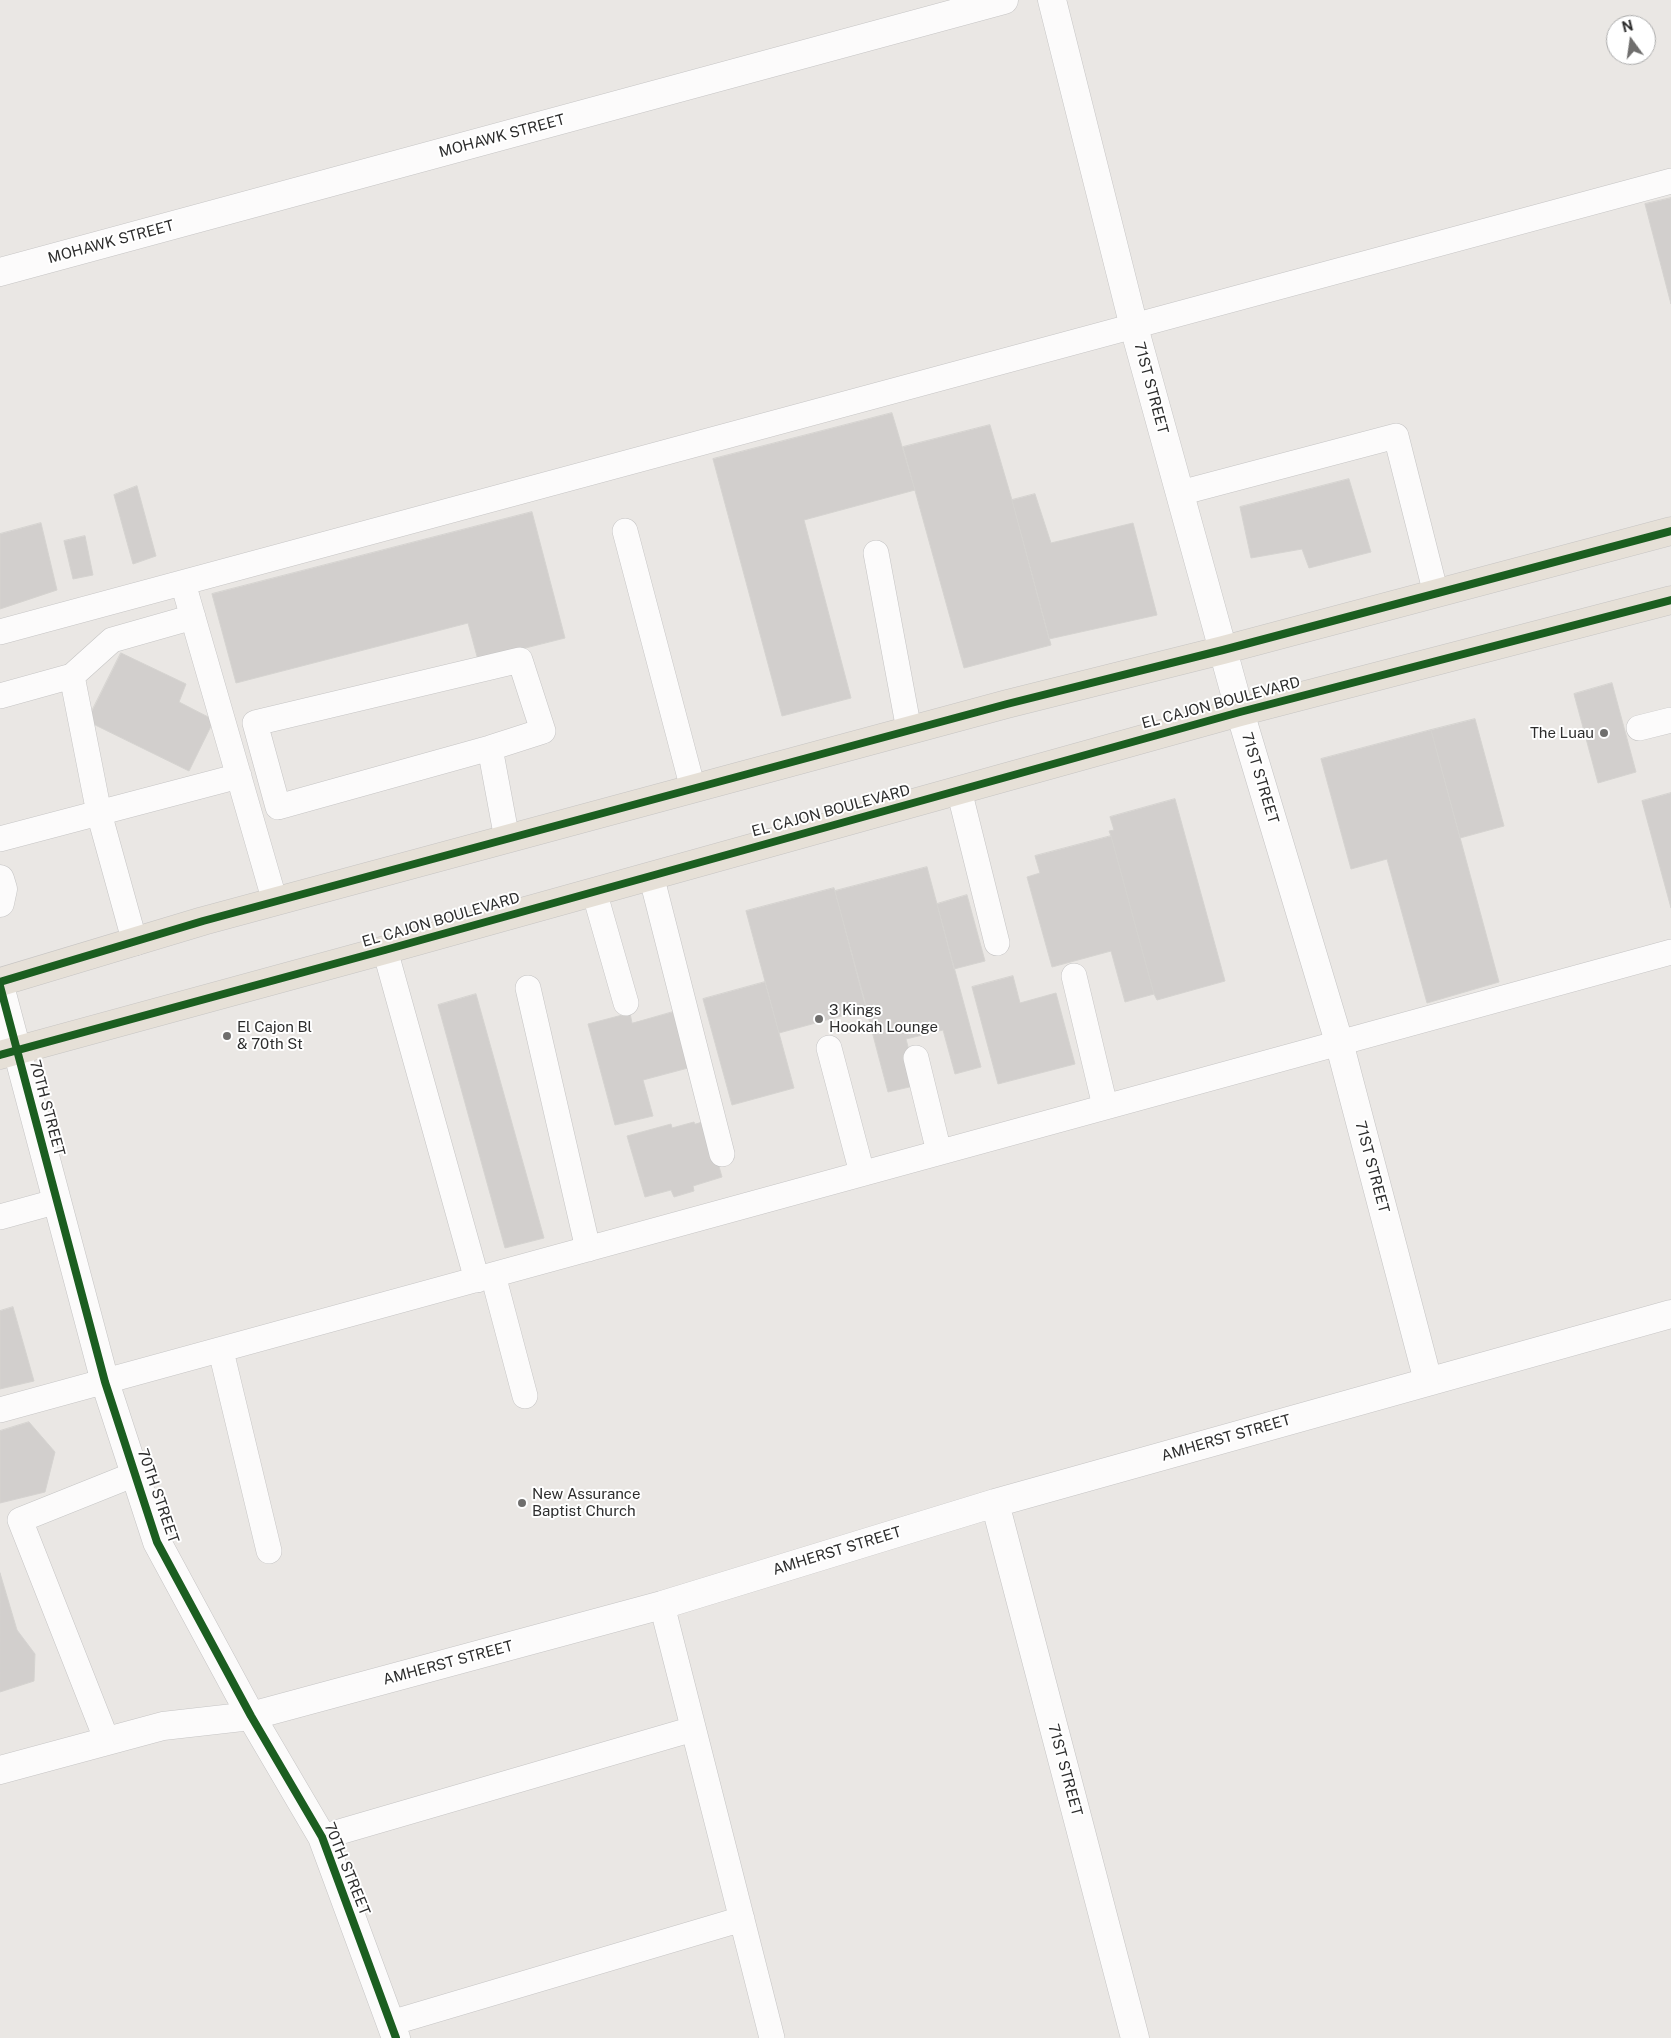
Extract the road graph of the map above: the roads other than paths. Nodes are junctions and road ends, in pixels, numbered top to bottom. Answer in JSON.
{"nodes":[{"id":1,"x":1004,"y":0,"type":"edge"},
{"id":2,"x":1052,"y":0,"type":"edge"},
{"id":3,"x":1671,"y":180,"type":"edge"},
{"id":4,"x":0,"y":272,"type":"edge"},
{"id":5,"x":1134,"y":327,"type":"junction"},
{"id":6,"x":1180,"y":493,"type":"junction"},
{"id":7,"x":625,"y":531,"type":"dead end"},
{"id":8,"x":1671,"y":531,"type":"edge"},
{"id":9,"x":876,"y":553,"type":"dead end"},
{"id":10,"x":183,"y":583,"type":"junction"},
{"id":11,"x":1436,"y":594,"type":"junction"},
{"id":12,"x":1671,"y":600,"type":"edge"},
{"id":13,"x":193,"y":617,"type":"junction"},
{"id":14,"x":0,"y":632,"type":"edge"},
{"id":15,"x":1222,"y":650,"type":"junction"},
{"id":16,"x":72,"y":676,"type":"junction"},
{"id":17,"x":0,"y":696,"type":"edge"},
{"id":18,"x":1240,"y":712,"type":"junction"},
{"id":19,"x":1671,"y":720,"type":"edge"},
{"id":20,"x":1639,"y":728,"type":"dead end"},
{"id":21,"x":909,"y":730,"type":"junction"},
{"id":22,"x":490,"y":748,"type":"junction"},
{"id":23,"x":239,"y":776,"type":"junction"},
{"id":24,"x":694,"y":789,"type":"junction"},
{"id":25,"x":959,"y":790,"type":"junction"},
{"id":26,"x":99,"y":812,"type":"junction"},
{"id":27,"x":0,"y":839,"type":"edge"},
{"id":28,"x":507,"y":839,"type":"junction"},
{"id":29,"x":651,"y":876,"type":"junction"},
{"id":30,"x":0,"y":879,"type":"edge"},
{"id":31,"x":594,"y":891,"type":"junction"},
{"id":32,"x":275,"y":902,"type":"junction"},
{"id":33,"x":0,"y":904,"type":"edge"},
{"id":34,"x":135,"y":943,"type":"junction"},
{"id":35,"x":997,"y":944,"type":"dead end"},
{"id":36,"x":385,"y":950,"type":"junction"},
{"id":37,"x":1671,"y":952,"type":"edge"},
{"id":38,"x":1074,"y":976,"type":"dead end"},
{"id":39,"x":0,"y":982,"type":"edge"},
{"id":40,"x":0,"y":986,"type":"edge"},
{"id":41,"x":528,"y":988,"type":"dead end"},
{"id":42,"x":626,"y":1002,"type":"dead end"},
{"id":43,"x":1339,"y":1042,"type":"junction"},
{"id":44,"x":829,"y":1048,"type":"dead end"},
{"id":45,"x":9,"y":1052,"type":"edge"},
{"id":46,"x":916,"y":1058,"type":"dead end"},
{"id":47,"x":1106,"y":1106,"type":"junction"},
{"id":48,"x":939,"y":1152,"type":"junction"},
{"id":49,"x":722,"y":1154,"type":"dead end"},
{"id":50,"x":862,"y":1173,"type":"junction"},
{"id":51,"x":58,"y":1202,"type":"junction"},
{"id":52,"x":0,"y":1217,"type":"edge"},
{"id":53,"x":588,"y":1249,"type":"junction"},
{"id":54,"x":485,"y":1278,"type":"junction"},
{"id":55,"x":1671,"y":1314,"type":"edge"},
{"id":56,"x":221,"y":1351,"type":"junction"},
{"id":57,"x":1428,"y":1381,"type":"junction"},
{"id":58,"x":105,"y":1382,"type":"junction"},
{"id":59,"x":525,"y":1396,"type":"dead end"},
{"id":60,"x":0,"y":1410,"type":"edge"},
{"id":61,"x":135,"y":1474,"type":"junction"},
{"id":62,"x":995,"y":1503,"type":"junction"},
{"id":63,"x":269,"y":1551,"type":"dead end"},
{"id":64,"x":662,"y":1605,"type":"junction"},
{"id":65,"x":251,"y":1716,"type":"junction"},
{"id":66,"x":693,"y":1729,"type":"junction"},
{"id":67,"x":107,"y":1741,"type":"junction"},
{"id":68,"x":0,"y":1770,"type":"edge"},
{"id":69,"x":322,"y":1837,"type":"junction"},
{"id":70,"x":742,"y":1919,"type":"junction"},
{"id":71,"x":394,"y":2030,"type":"edge"},
{"id":72,"x":772,"y":2038,"type":"edge"},
{"id":73,"x":1135,"y":2038,"type":"edge"}],
"edges":[{"from":1,"to":4,"type":"street","name":"MOHAWK STREET"},
{"from":2,"to":5,"type":"street","name":"71ST STREET"},
{"from":3,"to":5,"type":"lane"},
{"from":5,"to":6,"type":"street","name":"71ST STREET"},
{"from":5,"to":10,"type":"lane"},
{"from":6,"to":11,"type":"lane"},
{"from":6,"to":15,"type":"street","name":"71ST STREET"},
{"from":7,"to":24,"type":"lane"},
{"from":8,"to":11,"type":"main road"},
{"from":9,"to":21,"type":"lane"},
{"from":10,"to":13,"type":"lane"},
{"from":10,"to":14,"type":"lane"},
{"from":11,"to":15,"type":"main road"},
{"from":12,"to":18,"type":"main road","name":"EL CAJON BOULEVARD"},
{"from":13,"to":16,"type":"lane"},
{"from":13,"to":23,"type":"lane"},
{"from":15,"to":18,"type":"street","name":"71ST STREET"},
{"from":15,"to":21,"type":"main road"},
{"from":16,"to":17,"type":"lane"},
{"from":16,"to":26,"type":"lane"},
{"from":18,"to":25,"type":"main road","name":"EL CAJON BOULEVARD"},
{"from":18,"to":43,"type":"street","name":"71ST STREET"},
{"from":19,"to":20,"type":"lane"},
{"from":21,"to":24,"type":"main road"},
{"from":22,"to":22,"type":"lane"},
{"from":22,"to":28,"type":"lane"},
{"from":23,"to":26,"type":"lane"},
{"from":23,"to":32,"type":"lane"},
{"from":24,"to":28,"type":"main road"},
{"from":25,"to":29,"type":"main road","name":"EL CAJON BOULEVARD"},
{"from":25,"to":35,"type":"lane"},
{"from":26,"to":27,"type":"lane"},
{"from":26,"to":34,"type":"lane"},
{"from":28,"to":32,"type":"main road"},
{"from":29,"to":31,"type":"main road","name":"EL CAJON BOULEVARD"},
{"from":29,"to":49,"type":"lane"},
{"from":30,"to":33,"type":"street"},
{"from":31,"to":36,"type":"main road","name":"EL CAJON BOULEVARD"},
{"from":31,"to":42,"type":"lane"},
{"from":32,"to":34,"type":"main road"},
{"from":34,"to":39,"type":"main road"},
{"from":36,"to":45,"type":"main road","name":"EL CAJON BOULEVARD"},
{"from":36,"to":54,"type":"lane"},
{"from":37,"to":43,"type":"lane"},
{"from":38,"to":47,"type":"lane"},
{"from":40,"to":45,"type":"street","name":"70TH STREET"},
{"from":41,"to":53,"type":"lane"},
{"from":43,"to":47,"type":"lane"},
{"from":43,"to":57,"type":"street","name":"71ST STREET"},
{"from":44,"to":50,"type":"lane"},
{"from":45,"to":51,"type":"street","name":"70TH STREET"},
{"from":46,"to":48,"type":"lane"},
{"from":47,"to":48,"type":"lane"},
{"from":48,"to":50,"type":"lane"},
{"from":50,"to":53,"type":"lane"},
{"from":51,"to":52,"type":"lane"},
{"from":51,"to":58,"type":"street","name":"70TH STREET"},
{"from":53,"to":54,"type":"lane"},
{"from":54,"to":56,"type":"lane"},
{"from":54,"to":59,"type":"lane"},
{"from":55,"to":57,"type":"street","name":"AMHERST STREET"},
{"from":56,"to":58,"type":"lane"},
{"from":56,"to":63,"type":"lane"},
{"from":57,"to":62,"type":"street","name":"AMHERST STREET"},
{"from":58,"to":60,"type":"lane"},
{"from":58,"to":61,"type":"street","name":"70TH STREET"},
{"from":61,"to":65,"type":"street","name":"70TH STREET"},
{"from":61,"to":67,"type":"lane"},
{"from":62,"to":64,"type":"street","name":"AMHERST STREET"},
{"from":62,"to":73,"type":"street","name":"71ST STREET"},
{"from":64,"to":65,"type":"street","name":"AMHERST STREET"},
{"from":64,"to":66,"type":"lane"},
{"from":65,"to":67,"type":"street","name":"AMHERST STREET"},
{"from":65,"to":69,"type":"street","name":"70TH STREET"},
{"from":66,"to":69,"type":"lane"},
{"from":66,"to":70,"type":"lane"},
{"from":67,"to":68,"type":"street","name":"AMHERST STREET"},
{"from":69,"to":71,"type":"street","name":"70TH STREET"},
{"from":70,"to":71,"type":"lane"},
{"from":70,"to":72,"type":"lane"}]}
